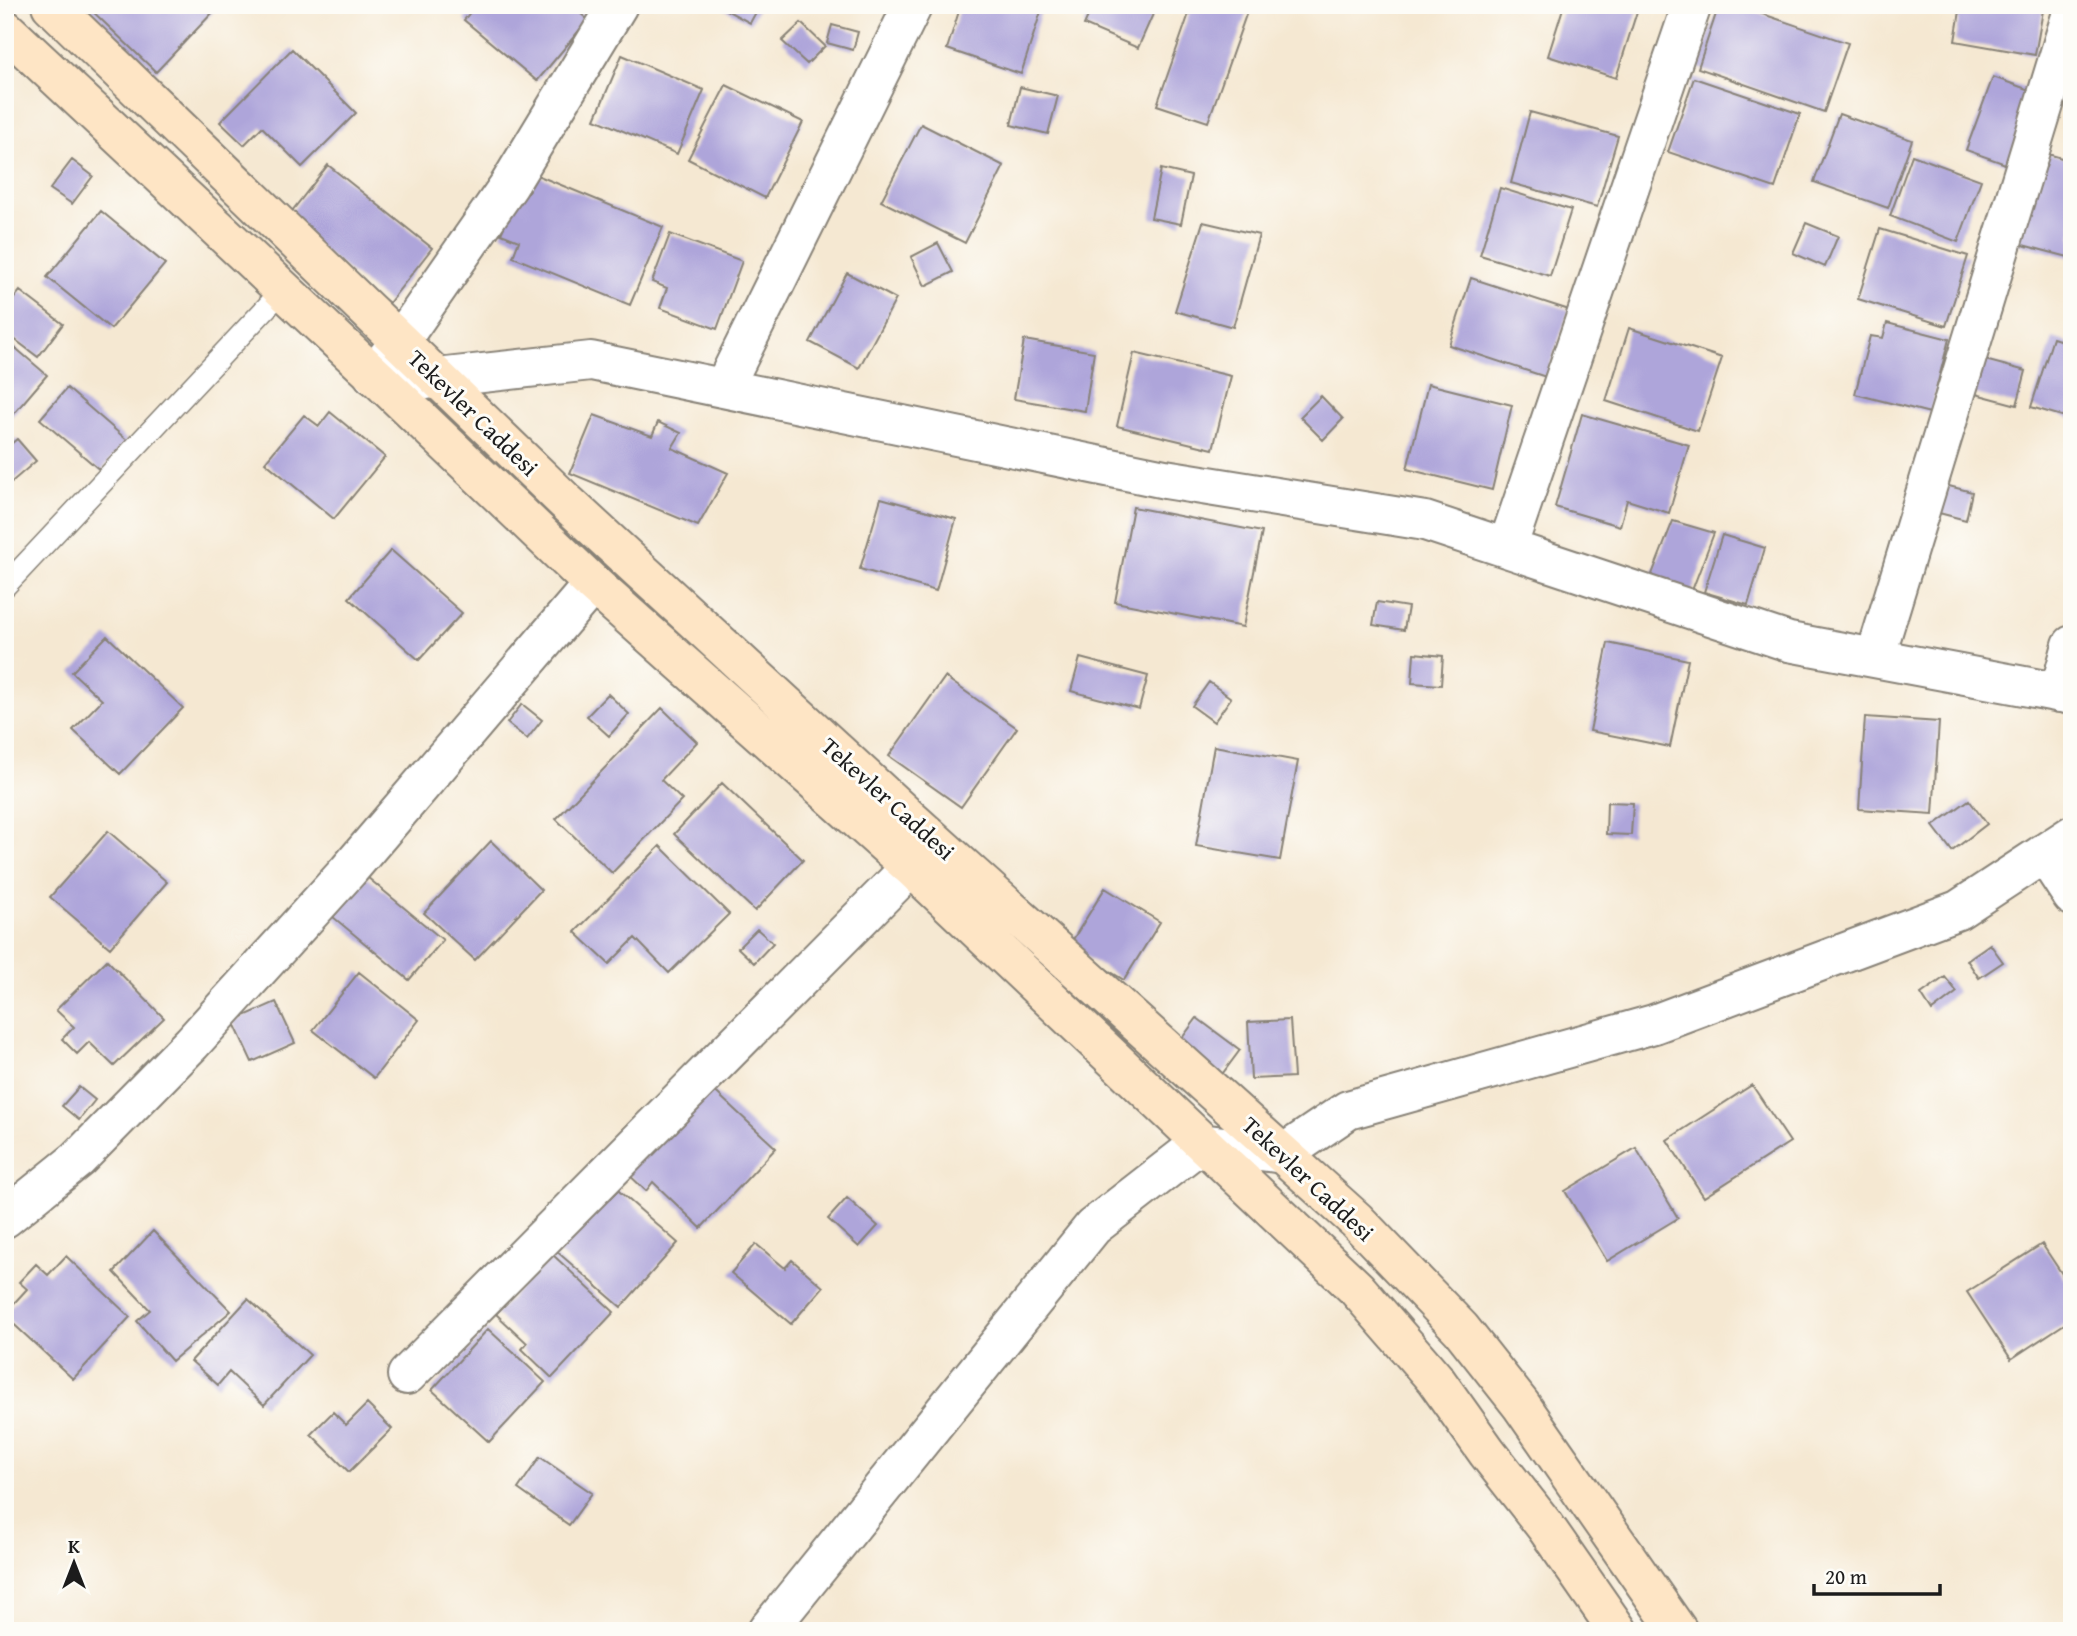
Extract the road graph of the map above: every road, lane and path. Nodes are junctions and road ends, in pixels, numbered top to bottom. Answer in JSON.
{"nodes":[{"id":1,"x":51,"y":5,"type":"edge"},
{"id":2,"x":618,"y":5,"type":"edge"},
{"id":3,"x":913,"y":5,"type":"edge"},
{"id":4,"x":1692,"y":5,"type":"edge"},
{"id":5,"x":2072,"y":13,"type":"edge"},
{"id":6,"x":5,"y":29,"type":"edge"},
{"id":7,"x":283,"y":290,"type":"junction"},
{"id":8,"x":399,"y":342,"type":"junction"},
{"id":9,"x":437,"y":378,"type":"junction"},
{"id":10,"x":380,"y":381,"type":"junction"},
{"id":11,"x":724,"y":387,"type":"junction"},
{"id":12,"x":1507,"y":548,"type":"junction"},
{"id":13,"x":593,"y":584,"type":"junction"},
{"id":14,"x":5,"y":586,"type":"edge"},
{"id":15,"x":2072,"y":645,"type":"edge"},
{"id":16,"x":1875,"y":658,"type":"junction"},
{"id":17,"x":2065,"y":694,"type":"edge"},
{"id":18,"x":2058,"y":844,"type":"edge"},
{"id":19,"x":911,"y":867,"type":"junction"},
{"id":20,"x":2072,"y":896,"type":"edge"},
{"id":21,"x":1200,"y":1143,"type":"junction"},
{"id":22,"x":1283,"y":1154,"type":"junction"},
{"id":23,"x":5,"y":1219,"type":"edge"},
{"id":24,"x":407,"y":1375,"type":"dead end"},
{"id":25,"x":767,"y":1631,"type":"edge"},
{"id":26,"x":1618,"y":1631,"type":"edge"},
{"id":27,"x":1678,"y":1631,"type":"edge"}],
"edges":[{"from":1,"to":8,"type":"street","name":"Tekevler Caddesi"},
{"from":2,"to":8,"type":"street"},
{"from":3,"to":11,"type":"street"},
{"from":4,"to":12,"type":"street"},
{"from":5,"to":16,"type":"street"},
{"from":6,"to":7,"type":"street"},
{"from":7,"to":10,"type":"street"},
{"from":7,"to":14,"type":"lane"},
{"from":8,"to":9,"type":"street","name":"Tekevler Caddesi"},
{"from":8,"to":10,"type":"street"},
{"from":9,"to":10,"type":"street"},
{"from":9,"to":11,"type":"street"},
{"from":9,"to":22,"type":"street","name":"Tekevler Caddesi"},
{"from":10,"to":13,"type":"street"},
{"from":11,"to":12,"type":"street"},
{"from":12,"to":16,"type":"street"},
{"from":13,"to":19,"type":"street"},
{"from":13,"to":23,"type":"street"},
{"from":15,"to":17,"type":"street"},
{"from":16,"to":17,"type":"street"},
{"from":18,"to":20,"type":"street"},
{"from":18,"to":22,"type":"street"},
{"from":19,"to":21,"type":"street"},
{"from":19,"to":24,"type":"street"},
{"from":21,"to":22,"type":"street"},
{"from":21,"to":25,"type":"street"},
{"from":21,"to":26,"type":"street"},
{"from":22,"to":27,"type":"street","name":"Tekevler Caddesi"}]}
